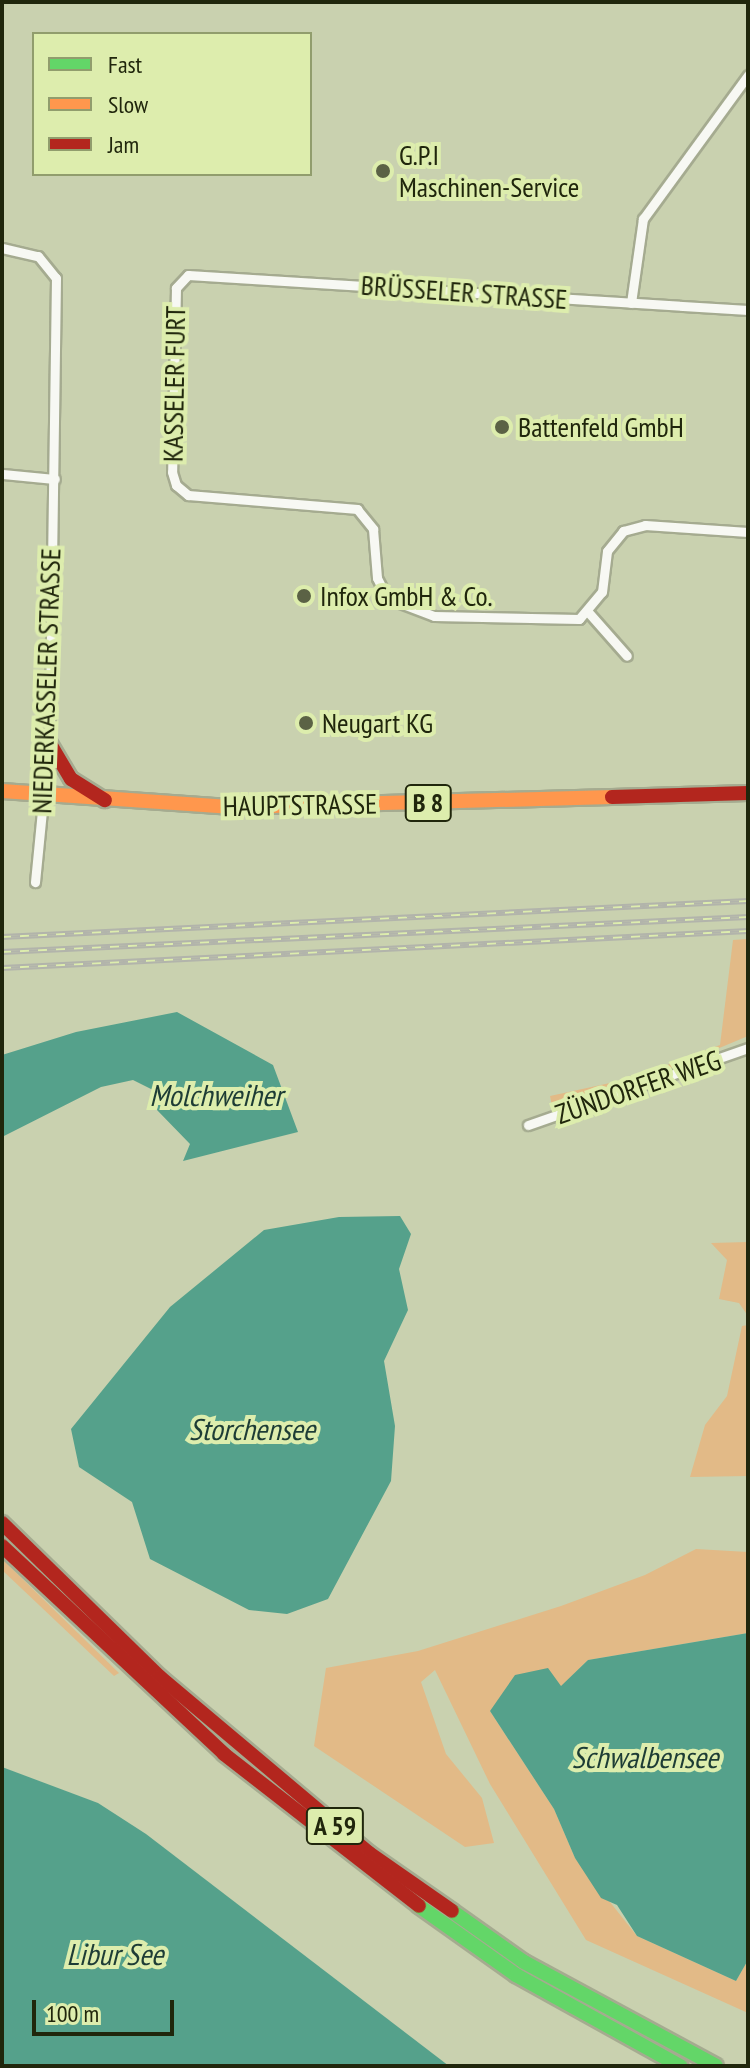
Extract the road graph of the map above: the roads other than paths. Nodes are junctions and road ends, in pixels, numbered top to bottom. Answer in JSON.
{"nodes":[{"id":1,"x":748,"y":75,"type":"edge"},
{"id":2,"x":2,"y":248,"type":"edge"},
{"id":3,"x":180,"y":279,"type":"joint"},
{"id":4,"x":631,"y":303,"type":"junction"},
{"id":5,"x":748,"y":310,"type":"edge"},
{"id":6,"x":2,"y":474,"type":"edge"},
{"id":7,"x":55,"y":479,"type":"junction"},
{"id":8,"x":748,"y":532,"type":"edge"},
{"id":9,"x":589,"y":613,"type":"junction"},
{"id":10,"x":627,"y":656,"type":"dead end"},
{"id":11,"x":49,"y":742,"type":"junction"},
{"id":12,"x":2,"y":791,"type":"edge"},
{"id":13,"x":748,"y":793,"type":"edge"},
{"id":14,"x":44,"y":795,"type":"junction"},
{"id":15,"x":109,"y":802,"type":"junction"},
{"id":16,"x":35,"y":882,"type":"dead end"},
{"id":17,"x":748,"y":1048,"type":"edge"},
{"id":18,"x":528,"y":1125,"type":"dead end"},
{"id":19,"x":2,"y":1523,"type":"edge"},
{"id":20,"x":2,"y":1546,"type":"edge"},
{"id":21,"x":680,"y":2066,"type":"edge"},
{"id":22,"x":716,"y":2066,"type":"edge"}],
"edges":[{"from":1,"to":4,"type":"street"},
{"from":2,"to":7,"type":"street","name":"NIEDERKASSELER STRASSE"},
{"from":3,"to":4,"type":"street","name":"BRÜSSELER STRASSE"},
{"from":3,"to":9,"type":"street","name":"KASSELER FURT"},
{"from":4,"to":5,"type":"street","name":"BRÜSSELER STRASSE"},
{"from":6,"to":7,"type":"street"},
{"from":7,"to":11,"type":"street","name":"NIEDERKASSELER STRASSE"},
{"from":8,"to":9,"type":"street"},
{"from":9,"to":10,"type":"street"},
{"from":11,"to":14,"type":"street","name":"NIEDERKASSELER STRASSE"},
{"from":11,"to":15,"type":"main road"},
{"from":12,"to":14,"type":"main road","number":"B 8"},
{"from":13,"to":15,"type":"main road","name":"HAUPTSTRASSE","number":"B 8"},
{"from":14,"to":15,"type":"main road","name":"HAUPTSTRASSE","number":"B 8"},
{"from":14,"to":16,"type":"street","name":"NIEDERKASSELER STRASSE"},
{"from":17,"to":18,"type":"street","name":"ZÜNDORFER WEG"},
{"from":19,"to":22,"type":"main road","number":"A 59"},
{"from":20,"to":21,"type":"main road","number":"A 59"}]}
